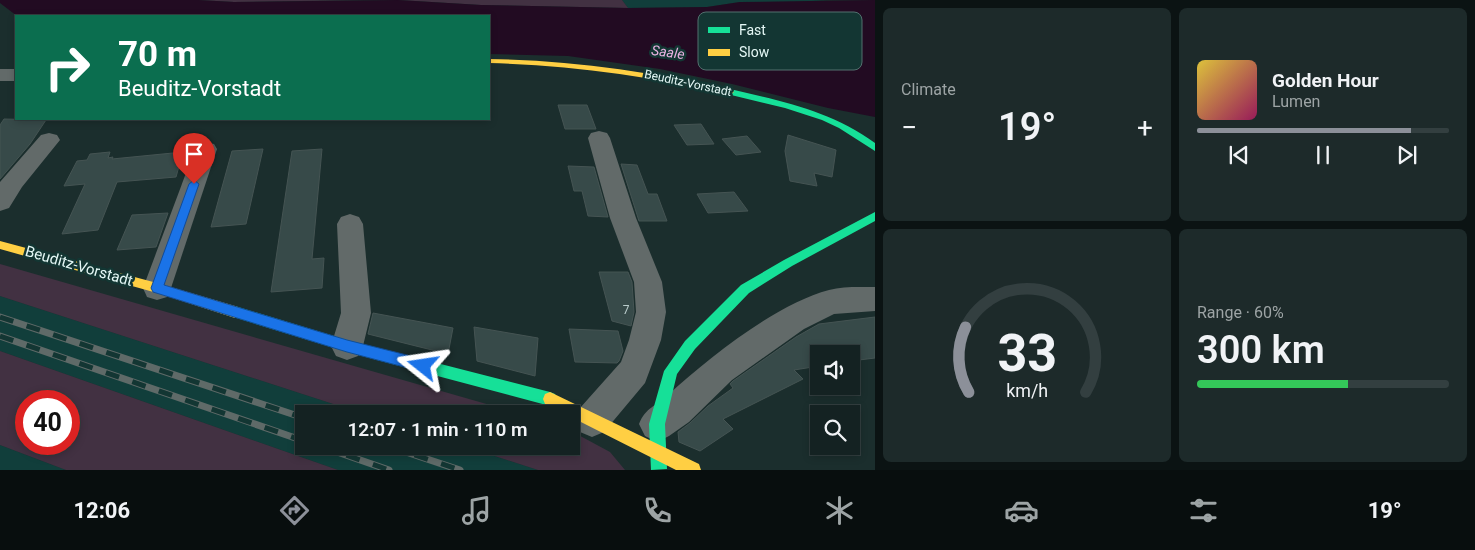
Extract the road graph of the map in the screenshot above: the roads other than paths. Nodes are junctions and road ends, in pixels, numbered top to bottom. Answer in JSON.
{"nodes":[{"id":1,"x":490,"y":61,"type":"edge"},
{"id":2,"x":0,"y":75,"type":"edge"},
{"id":3,"x":15,"y":75,"type":"edge"},
{"id":4,"x":599,"y":138,"type":"dead end"},
{"id":5,"x":49,"y":140,"type":"dead end"},
{"id":6,"x":875,"y":148,"type":"edge"},
{"id":7,"x":206,"y":149,"type":"dead end"},
{"id":8,"x":0,"y":202,"type":"edge"},
{"id":9,"x":875,"y":216,"type":"edge"},
{"id":10,"x":350,"y":224,"type":"dead end"},
{"id":11,"x":0,"y":244,"type":"edge"},
{"id":12,"x":157,"y":288,"type":"junction"},
{"id":13,"x":875,"y":299,"type":"edge"},
{"id":14,"x":347,"y":346,"type":"junction"},
{"id":15,"x":592,"y":420,"type":"junction"},
{"id":16,"x":657,"y":439,"type":"junction"},
{"id":17,"x":660,"y":470,"type":"edge"},
{"id":18,"x":694,"y":470,"type":"edge"}],
"edges":[{"from":1,"to":6,"type":"street","name":"Beuditz-Vorstadt"},
{"from":2,"to":3,"type":"street"},
{"from":4,"to":15,"type":"street"},
{"from":5,"to":8,"type":"street"},
{"from":7,"to":12,"type":"street"},
{"from":9,"to":16,"type":"street"},
{"from":10,"to":14,"type":"street"},
{"from":11,"to":12,"type":"street","name":"Beuditz-Vorstadt"},
{"from":12,"to":14,"type":"street","name":"Beuditz-Vorstadt"},
{"from":13,"to":16,"type":"street"},
{"from":14,"to":15,"type":"street","name":"Beuditz-Vorstadt"},
{"from":15,"to":16,"type":"street","name":"Beuditz-Vorstadt"},
{"from":16,"to":17,"type":"street"},
{"from":16,"to":18,"type":"street","name":"Beuditz-Vorstadt"}]}
